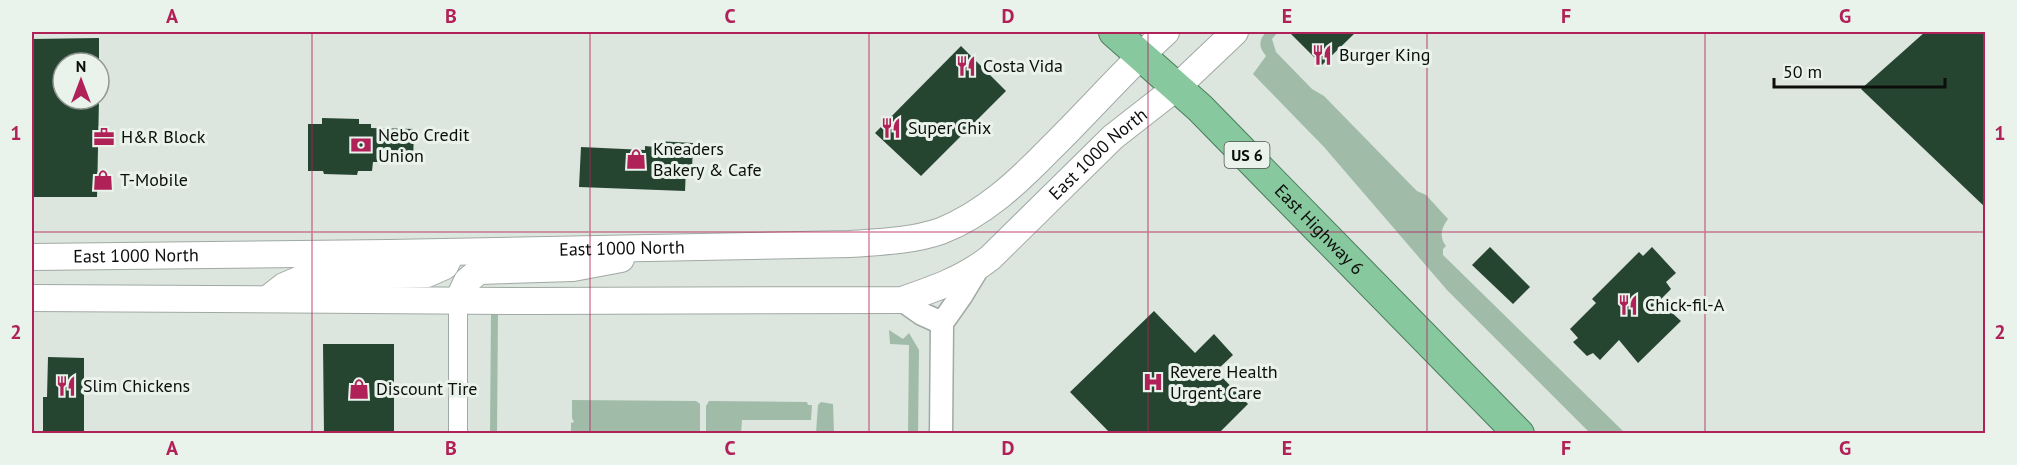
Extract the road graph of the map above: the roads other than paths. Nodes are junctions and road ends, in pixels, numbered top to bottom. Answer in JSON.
{"nodes":[{"id":1,"x":1114,"y":32,"type":"edge"},
{"id":2,"x":1166,"y":32,"type":"edge"},
{"id":3,"x":1234,"y":32,"type":"edge"},
{"id":4,"x":1141,"y":54,"type":"junction"},
{"id":5,"x":1177,"y":87,"type":"junction"},
{"id":6,"x":645,"y":248,"type":"junction"},
{"id":7,"x":452,"y":252,"type":"junction"},
{"id":8,"x":32,"y":256,"type":"edge"},
{"id":9,"x":978,"y":268,"type":"junction"},
{"id":10,"x":32,"y":298,"type":"edge"},
{"id":11,"x":269,"y":298,"type":"junction"},
{"id":12,"x":458,"y":300,"type":"junction"},
{"id":13,"x":902,"y":300,"type":"junction"},
{"id":14,"x":942,"y":323,"type":"junction"},
{"id":15,"x":458,"y":434,"type":"edge"},
{"id":16,"x":941,"y":434,"type":"edge"},
{"id":17,"x":1519,"y":434,"type":"edge"}],
"edges":[{"from":1,"to":4,"type":"highway","name":"East Highway 6","number":"US 6"},
{"from":2,"to":4,"type":"main road","name":"East 1000 North"},
{"from":3,"to":5,"type":"main road","name":"East 1000 North"},
{"from":4,"to":5,"type":"highway","name":"East Highway 6","number":"US 6"},
{"from":4,"to":6,"type":"main road","name":"East 1000 North"},
{"from":5,"to":9,"type":"main road","name":"East 1000 North"},
{"from":5,"to":17,"type":"highway","name":"East Highway 6","number":"US 6"},
{"from":6,"to":7,"type":"main road","name":"East 1000 North"},
{"from":6,"to":12,"type":"main road"},
{"from":7,"to":8,"type":"main road","name":"East 1000 North"},
{"from":7,"to":11,"type":"main road"},
{"from":9,"to":13,"type":"main road","name":"East 1000 North"},
{"from":9,"to":14,"type":"street"},
{"from":10,"to":11,"type":"main road","name":"East 1000 North"},
{"from":11,"to":12,"type":"main road","name":"East 1000 North"},
{"from":12,"to":13,"type":"main road","name":"East 1000 North"},
{"from":12,"to":15,"type":"street"},
{"from":13,"to":14,"type":"street"},
{"from":14,"to":16,"type":"street"}]}
